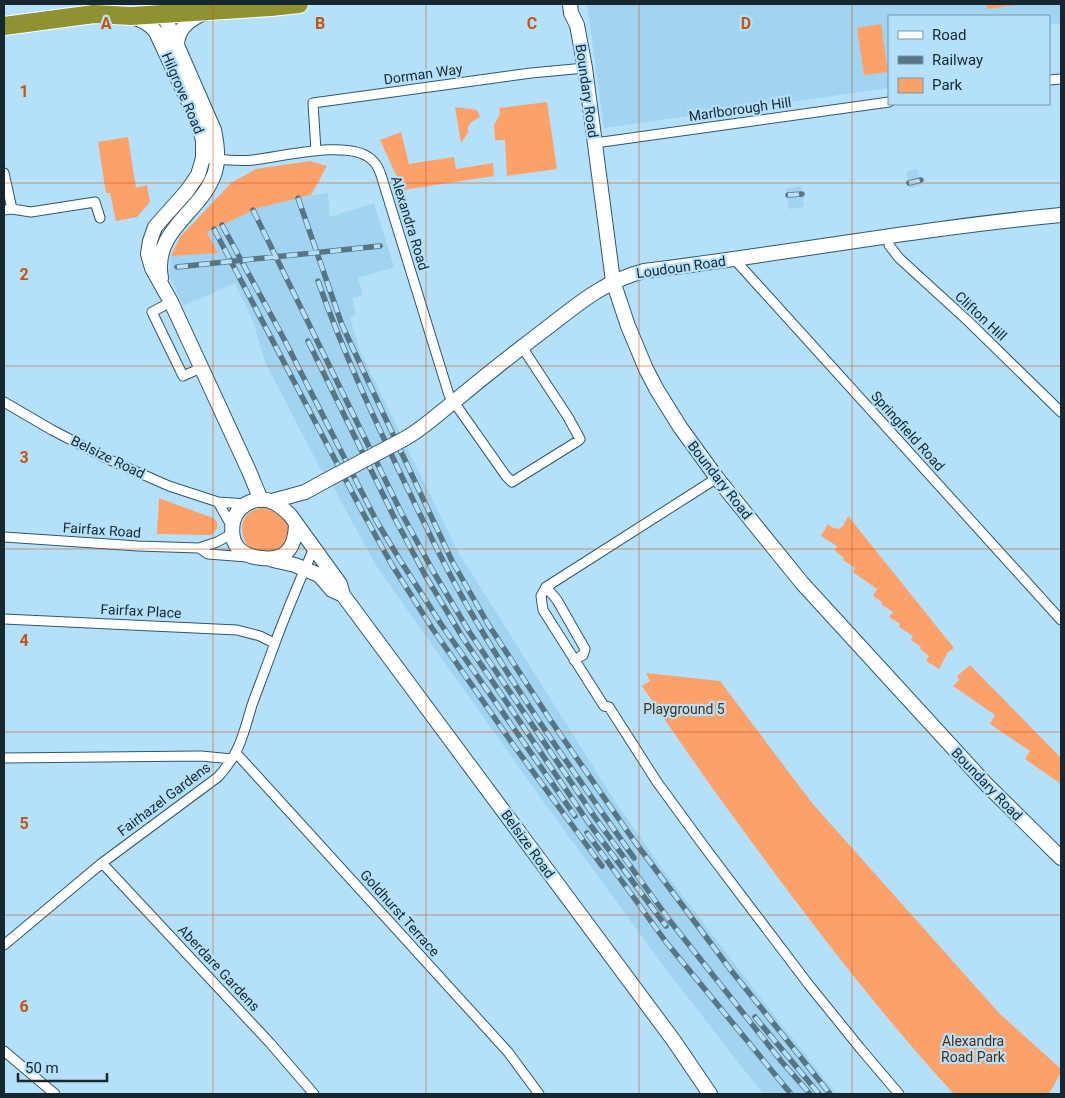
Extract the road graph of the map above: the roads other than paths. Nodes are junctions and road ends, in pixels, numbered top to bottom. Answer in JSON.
{"nodes":[{"id":1,"x":118,"y":4,"type":"edge"},
{"id":2,"x":300,"y":4,"type":"edge"},
{"id":3,"x":570,"y":4,"type":"edge"},
{"id":4,"x":161,"y":9,"type":"edge"},
{"id":5,"x":209,"y":10,"type":"junction"},
{"id":6,"x":94,"y":14,"type":"junction"},
{"id":7,"x":131,"y":16,"type":"junction"},
{"id":8,"x":4,"y":26,"type":"edge"},
{"id":9,"x":177,"y":44,"type":"junction"},
{"id":10,"x":585,"y":68,"type":"junction"},
{"id":11,"x":888,"y":102,"type":"edge"},
{"id":12,"x":595,"y":143,"type":"junction"},
{"id":13,"x":316,"y":151,"type":"junction"},
{"id":14,"x":203,"y":158,"type":"junction"},
{"id":15,"x":217,"y":159,"type":"junction"},
{"id":16,"x":4,"y":173,"type":"edge"},
{"id":17,"x":8,"y":209,"type":"edge"},
{"id":18,"x":1061,"y":215,"type":"edge"},
{"id":19,"x":100,"y":218,"type":"dead end"},
{"id":20,"x":889,"y":237,"type":"junction"},
{"id":21,"x":735,"y":260,"type":"junction"},
{"id":22,"x":613,"y":281,"type":"junction"},
{"id":23,"x":162,"y":284,"type":"junction"},
{"id":24,"x":171,"y":302,"type":"junction"},
{"id":25,"x":522,"y":346,"type":"junction"},
{"id":26,"x":201,"y":368,"type":"junction"},
{"id":27,"x":4,"y":402,"type":"edge"},
{"id":28,"x":453,"y":402,"type":"junction"},
{"id":29,"x":1061,"y":412,"type":"edge"},
{"id":30,"x":717,"y":478,"type":"junction"},
{"id":31,"x":305,"y":492,"type":"junction"},
{"id":32,"x":218,"y":502,"type":"junction"},
{"id":33,"x":260,"y":502,"type":"junction"},
{"id":34,"x":293,"y":520,"type":"junction"},
{"id":35,"x":232,"y":530,"type":"junction"},
{"id":36,"x":4,"y":537,"type":"edge"},
{"id":37,"x":199,"y":548,"type":"junction"},
{"id":38,"x":314,"y":548,"type":"junction"},
{"id":39,"x":251,"y":557,"type":"junction"},
{"id":40,"x":272,"y":560,"type":"junction"},
{"id":41,"x":305,"y":568,"type":"junction"},
{"id":42,"x":546,"y":587,"type":"junction"},
{"id":43,"x":343,"y":595,"type":"junction"},
{"id":44,"x":4,"y":619,"type":"edge"},
{"id":45,"x":1061,"y":620,"type":"edge"},
{"id":46,"x":274,"y":643,"type":"junction"},
{"id":47,"x":574,"y":660,"type":"junction"},
{"id":48,"x":234,"y":756,"type":"junction"},
{"id":49,"x":4,"y":758,"type":"edge"},
{"id":50,"x":1061,"y":858,"type":"edge"},
{"id":51,"x":102,"y":863,"type":"junction"},
{"id":52,"x":4,"y":945,"type":"edge"},
{"id":53,"x":4,"y":1052,"type":"edge"},
{"id":54,"x":55,"y":1094,"type":"edge"},
{"id":55,"x":314,"y":1094,"type":"edge"},
{"id":56,"x":539,"y":1094,"type":"edge"},
{"id":57,"x":710,"y":1094,"type":"edge"},
{"id":58,"x":899,"y":1094,"type":"edge"}],
"edges":[{"from":1,"to":6,"type":"highway"},
{"from":2,"to":5,"type":"highway"},
{"from":3,"to":10,"type":"street","name":"Boundary Road"},
{"from":4,"to":5,"type":"highway"},
{"from":4,"to":7,"type":"highway"},
{"from":4,"to":9,"type":"street","name":"Hilgrove Road"},
{"from":5,"to":9,"type":"street"},
{"from":6,"to":7,"type":"highway"},
{"from":6,"to":8,"type":"highway"},
{"from":7,"to":14,"type":"street","name":"Hilgrove Road"},
{"from":9,"to":15,"type":"street","name":"Hilgrove Road"},
{"from":10,"to":12,"type":"street","name":"Boundary Road"},
{"from":10,"to":13,"type":"street","name":"Dorman Way"},
{"from":11,"to":12,"type":"street","name":"Marlborough Hill"},
{"from":12,"to":22,"type":"street","name":"Boundary Road"},
{"from":13,"to":15,"type":"street","name":"Alexandra Road"},
{"from":13,"to":28,"type":"street","name":"Alexandra Road"},
{"from":14,"to":15,"type":"street","name":"Alexandra Road"},
{"from":14,"to":23,"type":"street","name":"Hilgrove Road"},
{"from":15,"to":23,"type":"street","name":"Hilgrove Road"},
{"from":16,"to":17,"type":"street"},
{"from":17,"to":19,"type":"street"},
{"from":18,"to":20,"type":"street","name":"Loudoun Road"},
{"from":20,"to":21,"type":"street","name":"Loudoun Road"},
{"from":20,"to":29,"type":"street","name":"Clifton Hill"},
{"from":21,"to":22,"type":"street","name":"Loudoun Road"},
{"from":21,"to":45,"type":"street","name":"Springfield Road"},
{"from":22,"to":25,"type":"street","name":"Loudoun Road"},
{"from":22,"to":30,"type":"street","name":"Boundary Road"},
{"from":23,"to":24,"type":"street","name":"Hilgrove Road"},
{"from":24,"to":26,"type":"street","name":"Hilgrove Road"},
{"from":24,"to":26,"type":"street"},
{"from":25,"to":28,"type":"street","name":"Loudoun Road"},
{"from":25,"to":28,"type":"street","name":"Alexandra Road"},
{"from":26,"to":33,"type":"street","name":"Hilgrove Road"},
{"from":27,"to":32,"type":"street","name":"Belsize Road"},
{"from":28,"to":31,"type":"street","name":"Loudoun Road","bridge":true},
{"from":30,"to":42,"type":"street"},
{"from":30,"to":50,"type":"street","name":"Boundary Road"},
{"from":31,"to":33,"type":"street","name":"Loudoun Road"},
{"from":31,"to":34,"type":"street","name":"Loudoun Road"},
{"from":32,"to":33,"type":"street","name":"Belsize Road"},
{"from":32,"to":35,"type":"street"},
{"from":33,"to":34,"type":"street"},
{"from":33,"to":35,"type":"street"},
{"from":34,"to":38,"type":"street","name":"Belsize Road"},
{"from":34,"to":40,"type":"street"},
{"from":35,"to":37,"type":"street","name":"Fairfax Road"},
{"from":35,"to":39,"type":"street"},
{"from":36,"to":37,"type":"street","name":"Fairfax Road"},
{"from":37,"to":39,"type":"street","name":"Fairfax Road"},
{"from":38,"to":41,"type":"street","name":"Fairhazel Gardens"},
{"from":38,"to":43,"type":"street","name":"Belsize Road"},
{"from":39,"to":40,"type":"street"},
{"from":40,"to":41,"type":"street","name":"Belsize Road"},
{"from":41,"to":43,"type":"street","name":"Belsize Road"},
{"from":41,"to":46,"type":"street","name":"Fairhazel Gardens"},
{"from":42,"to":47,"type":"street"},
{"from":42,"to":47,"type":"street"},
{"from":43,"to":57,"type":"street","name":"Belsize Road"},
{"from":44,"to":46,"type":"street","name":"Fairfax Place"},
{"from":46,"to":48,"type":"street","name":"Fairhazel Gardens"},
{"from":47,"to":58,"type":"street"},
{"from":48,"to":49,"type":"street"},
{"from":48,"to":51,"type":"street","name":"Fairhazel Gardens"},
{"from":48,"to":56,"type":"street","name":"Goldhurst Terrace"},
{"from":51,"to":52,"type":"street","name":"Fairhazel Gardens"},
{"from":51,"to":55,"type":"street","name":"Aberdare Gardens"},
{"from":53,"to":54,"type":"street"}]}
